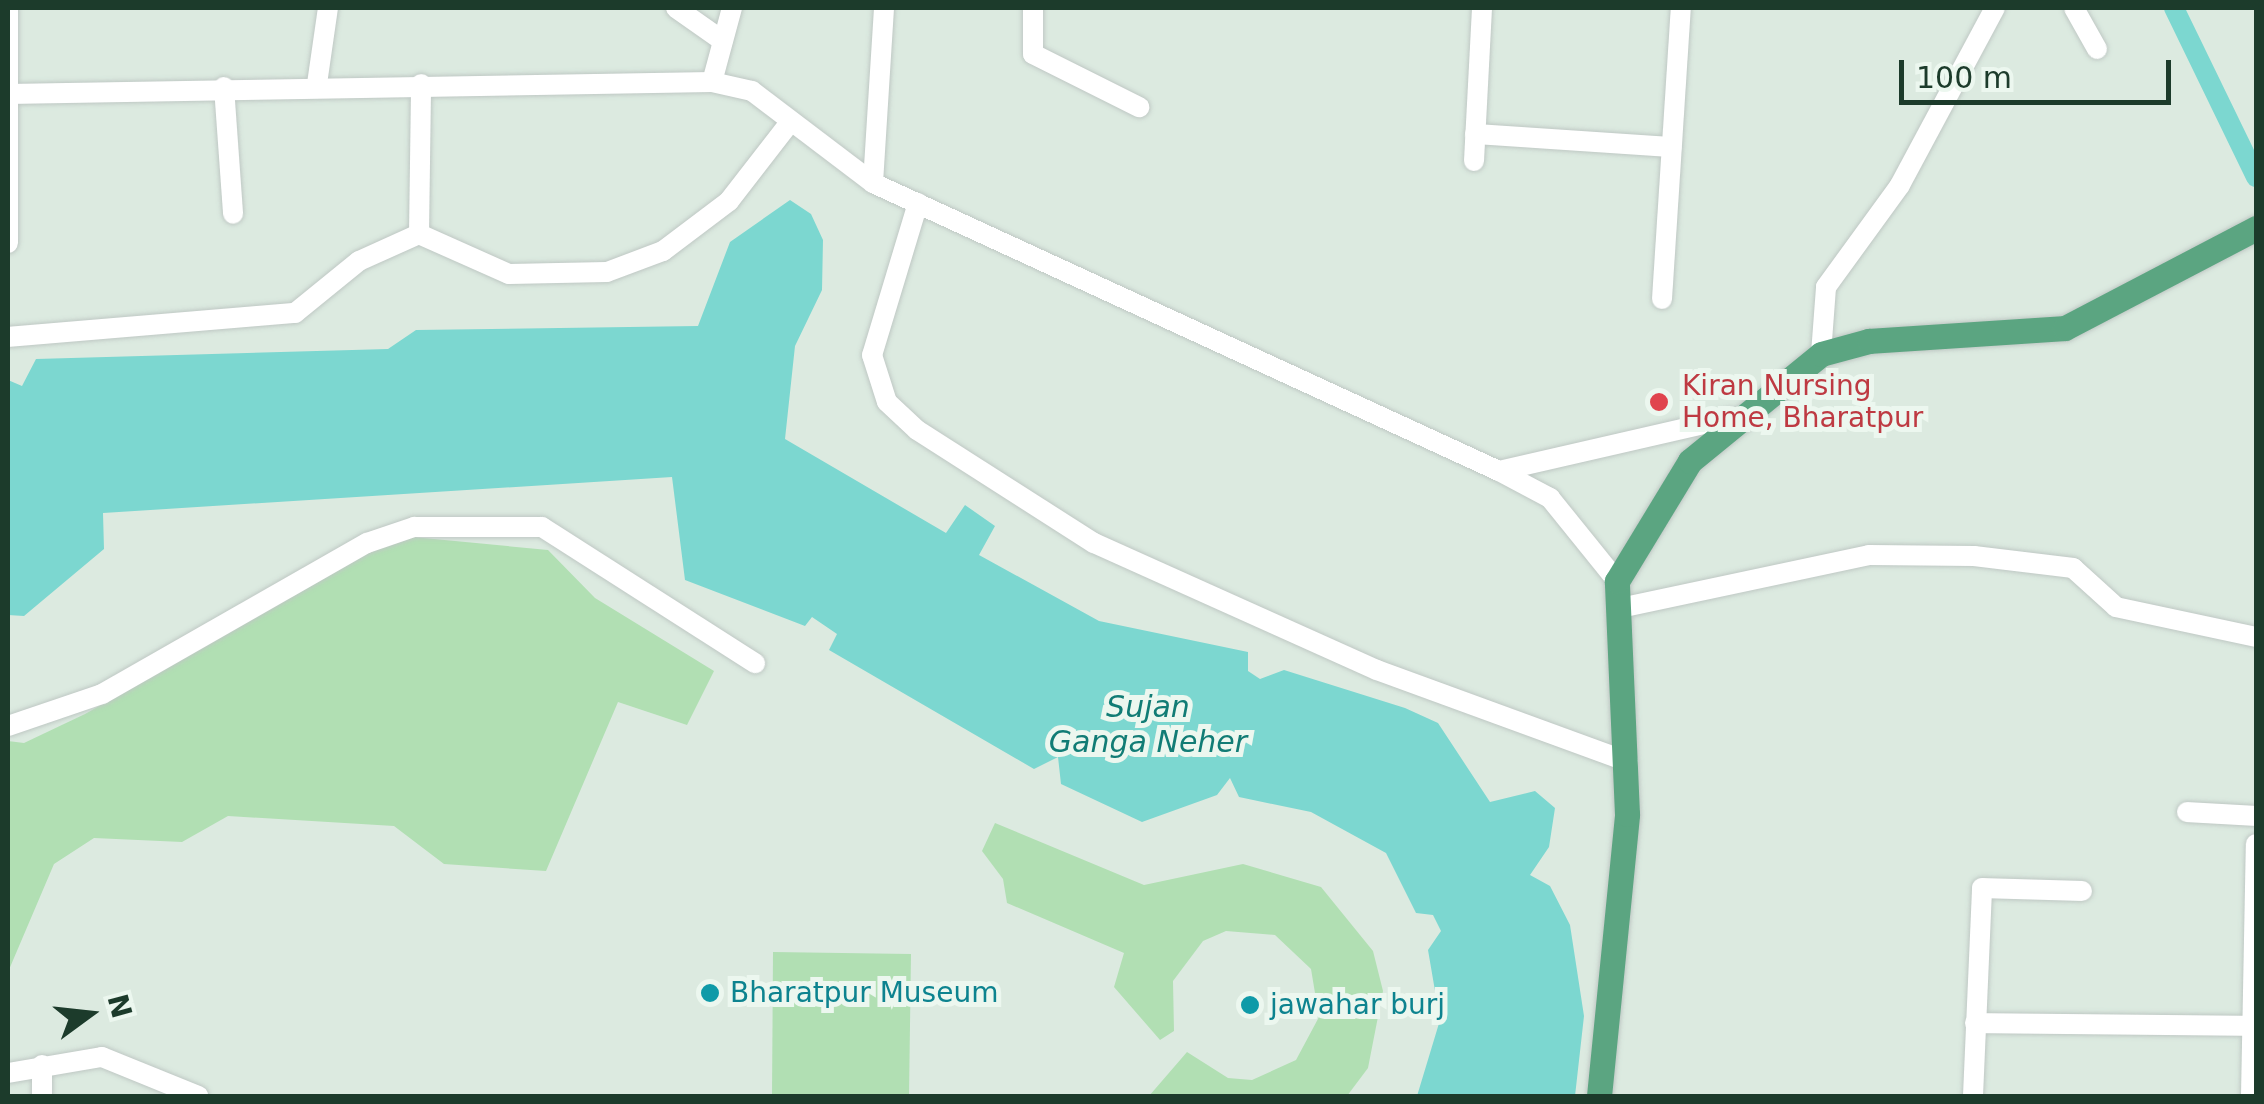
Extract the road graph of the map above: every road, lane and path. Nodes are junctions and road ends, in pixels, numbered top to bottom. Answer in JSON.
{"nodes":[{"id":1,"x":8,"y":8,"type":"edge"},
{"id":2,"x":328,"y":8,"type":"edge"},
{"id":3,"x":676,"y":8,"type":"edge"},
{"id":4,"x":732,"y":8,"type":"edge"},
{"id":5,"x":884,"y":8,"type":"edge"},
{"id":6,"x":1032,"y":8,"type":"edge"},
{"id":7,"x":1482,"y":8,"type":"edge"},
{"id":8,"x":1681,"y":8,"type":"edge"},
{"id":9,"x":1995,"y":8,"type":"edge"},
{"id":10,"x":2074,"y":8,"type":"edge"},
{"id":11,"x":723,"y":40,"type":"junction"},
{"id":12,"x":2096,"y":49,"type":"dead end"},
{"id":13,"x":712,"y":82,"type":"junction"},
{"id":14,"x":317,"y":84,"type":"junction"},
{"id":15,"x":421,"y":84,"type":"junction"},
{"id":16,"x":224,"y":87,"type":"junction"},
{"id":17,"x":8,"y":94,"type":"edge"},
{"id":18,"x":1139,"y":107,"type":"dead end"},
{"id":19,"x":790,"y":121,"type":"junction"},
{"id":20,"x":1475,"y":134,"type":"junction"},
{"id":21,"x":1672,"y":147,"type":"junction"},
{"id":22,"x":1474,"y":161,"type":"dead end"},
{"id":23,"x":874,"y":182,"type":"junction"},
{"id":24,"x":918,"y":203,"type":"junction"},
{"id":25,"x":233,"y":214,"type":"dead end"},
{"id":26,"x":2252,"y":230,"type":"edge"},
{"id":27,"x":420,"y":234,"type":"junction"},
{"id":28,"x":8,"y":243,"type":"edge"},
{"id":29,"x":1662,"y":299,"type":"dead end"},
{"id":30,"x":8,"y":337,"type":"edge"},
{"id":31,"x":1822,"y":354,"type":"junction"},
{"id":32,"x":1732,"y":418,"type":"junction"},
{"id":33,"x":1498,"y":471,"type":"junction"},
{"id":34,"x":1617,"y":582,"type":"junction"},
{"id":35,"x":1620,"y":608,"type":"junction"},
{"id":36,"x":2256,"y":637,"type":"edge"},
{"id":37,"x":754,"y":663,"type":"dead end"},
{"id":38,"x":8,"y":726,"type":"edge"},
{"id":39,"x":1628,"y":762,"type":"junction"},
{"id":40,"x":2187,"y":812,"type":"dead end"},
{"id":41,"x":2256,"y":816,"type":"edge"},
{"id":42,"x":2256,"y":844,"type":"edge"},
{"id":43,"x":2082,"y":891,"type":"dead end"},
{"id":44,"x":2255,"y":953,"type":"edge"},
{"id":45,"x":1976,"y":1023,"type":"junction"},
{"id":46,"x":2254,"y":1026,"type":"edge"},
{"id":47,"x":42,"y":1065,"type":"junction"},
{"id":48,"x":8,"y":1073,"type":"edge"},
{"id":49,"x":42,"y":1096,"type":"edge"},
{"id":50,"x":198,"y":1096,"type":"edge"},
{"id":51,"x":1599,"y":1096,"type":"edge"},
{"id":52,"x":1973,"y":1096,"type":"edge"},
{"id":53,"x":2251,"y":1096,"type":"edge"}],
"edges":[{"from":1,"to":17,"type":"street"},
{"from":2,"to":14,"type":"street"},
{"from":3,"to":11,"type":"street"},
{"from":4,"to":11,"type":"street"},
{"from":5,"to":23,"type":"street"},
{"from":6,"to":18,"type":"street"},
{"from":7,"to":20,"type":"street"},
{"from":8,"to":21,"type":"street"},
{"from":9,"to":31,"type":"street"},
{"from":10,"to":12,"type":"street"},
{"from":11,"to":13,"type":"street"},
{"from":13,"to":15,"type":"street"},
{"from":13,"to":19,"type":"street"},
{"from":14,"to":15,"type":"street"},
{"from":14,"to":16,"type":"street"},
{"from":15,"to":27,"type":"street"},
{"from":16,"to":17,"type":"street"},
{"from":16,"to":25,"type":"street"},
{"from":17,"to":28,"type":"street"},
{"from":19,"to":23,"type":"street"},
{"from":19,"to":27,"type":"street"},
{"from":20,"to":21,"type":"street"},
{"from":20,"to":22,"type":"street"},
{"from":21,"to":29,"type":"street"},
{"from":23,"to":24,"type":"street"},
{"from":24,"to":33,"type":"street"},
{"from":24,"to":39,"type":"street"},
{"from":26,"to":31,"type":"main road"},
{"from":27,"to":30,"type":"street"},
{"from":31,"to":32,"type":"main road"},
{"from":32,"to":33,"type":"street"},
{"from":32,"to":34,"type":"main road"},
{"from":33,"to":34,"type":"street"},
{"from":34,"to":35,"type":"main road"},
{"from":35,"to":36,"type":"street"},
{"from":35,"to":39,"type":"main road"},
{"from":37,"to":38,"type":"street"},
{"from":39,"to":51,"type":"main road"},
{"from":40,"to":41,"type":"street"},
{"from":42,"to":44,"type":"street"},
{"from":43,"to":45,"type":"street"},
{"from":44,"to":46,"type":"street"},
{"from":45,"to":46,"type":"street"},
{"from":45,"to":52,"type":"street"},
{"from":46,"to":53,"type":"street"},
{"from":47,"to":48,"type":"street"},
{"from":47,"to":49,"type":"street"},
{"from":47,"to":50,"type":"street"}]}
